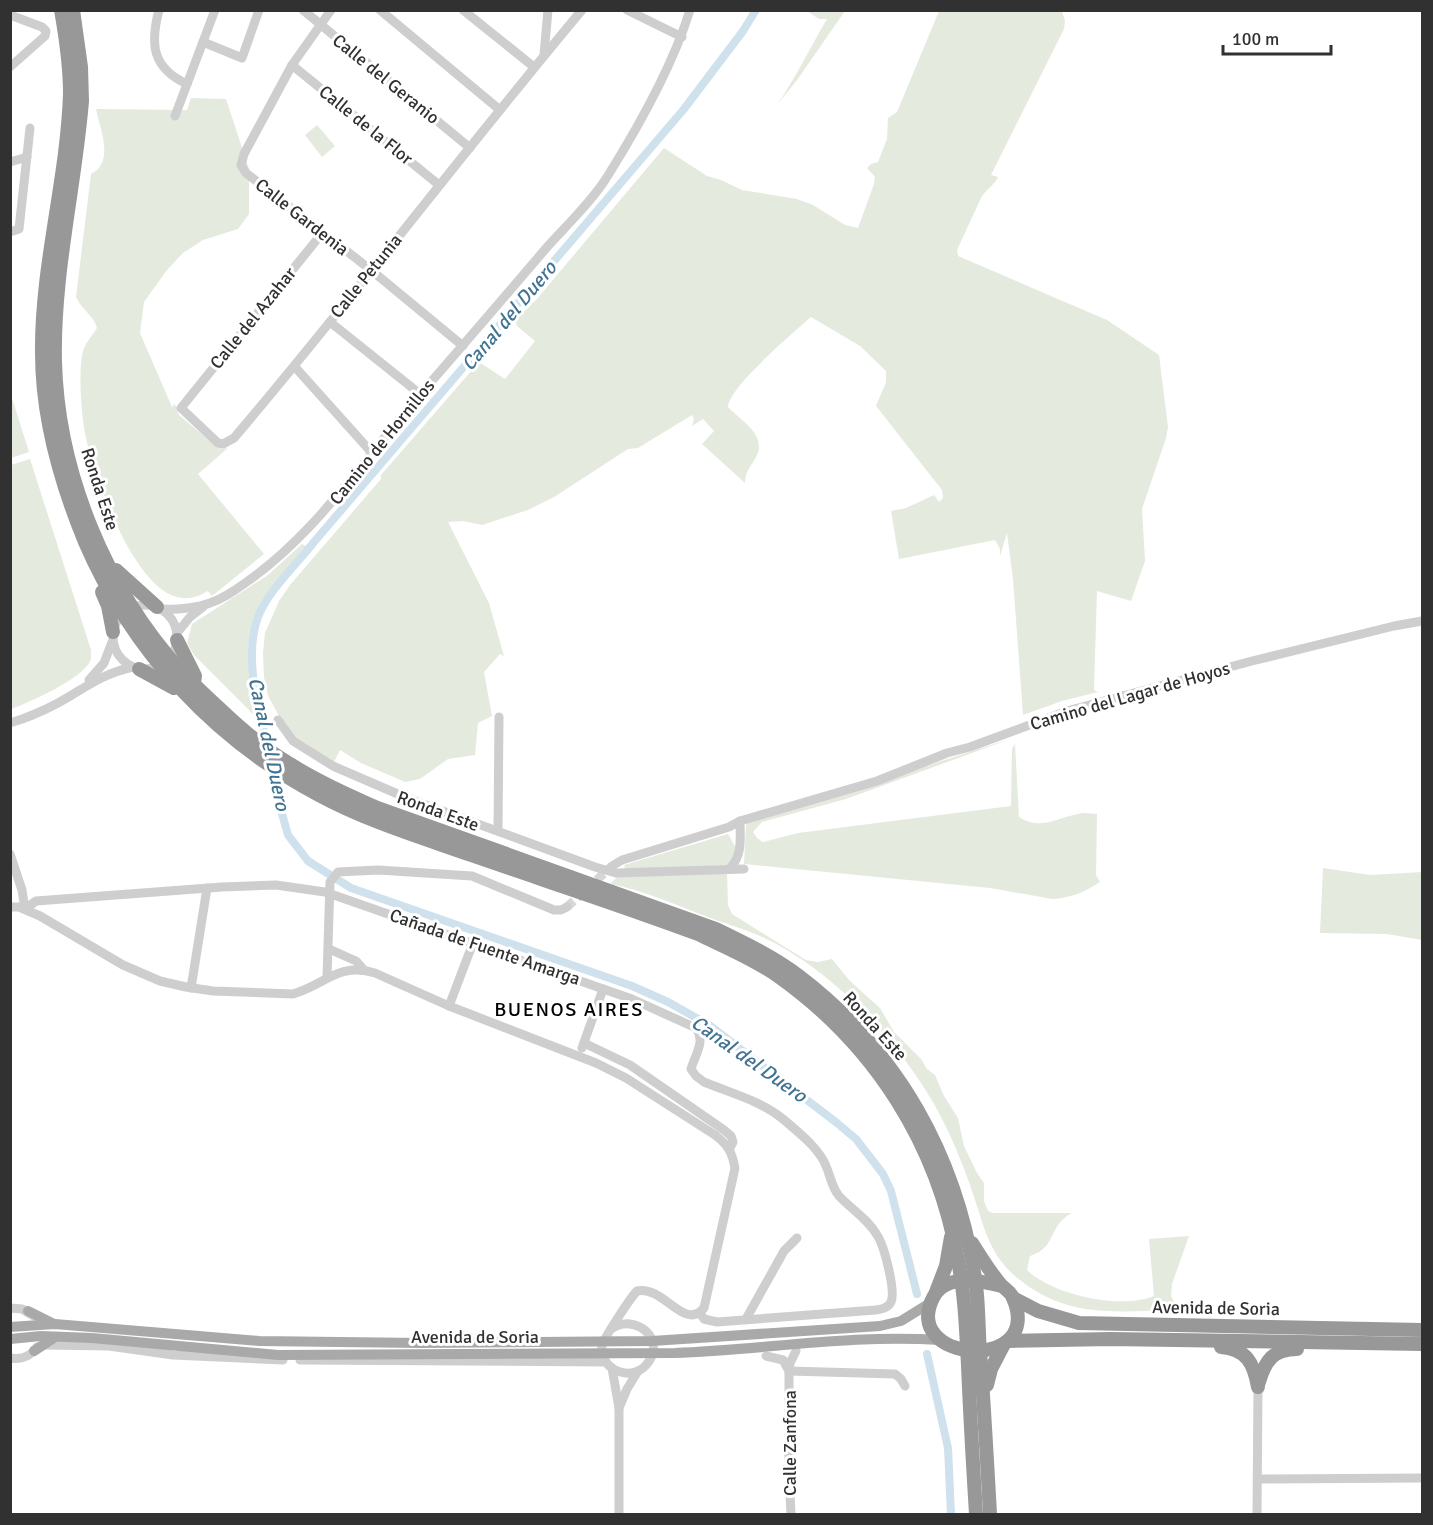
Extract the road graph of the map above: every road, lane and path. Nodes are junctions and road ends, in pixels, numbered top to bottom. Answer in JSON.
{"nodes":[{"id":1,"x":61,"y":10,"type":"edge"},
{"id":2,"x":73,"y":10,"type":"edge"},
{"id":3,"x":159,"y":10,"type":"edge"},
{"id":4,"x":215,"y":10,"type":"edge"},
{"id":5,"x":259,"y":10,"type":"edge"},
{"id":6,"x":303,"y":10,"type":"edge"},
{"id":7,"x":331,"y":10,"type":"edge"},
{"id":8,"x":380,"y":10,"type":"edge"},
{"id":9,"x":462,"y":10,"type":"edge"},
{"id":10,"x":582,"y":10,"type":"edge"},
{"id":11,"x":627,"y":10,"type":"edge"},
{"id":12,"x":690,"y":10,"type":"edge"},
{"id":13,"x":548,"y":11,"type":"edge"},
{"id":14,"x":10,"y":15,"type":"edge"},
{"id":15,"x":320,"y":25,"type":"junction"},
{"id":16,"x":682,"y":37,"type":"junction"},
{"id":17,"x":203,"y":42,"type":"junction"},
{"id":18,"x":544,"y":55,"type":"junction"},
{"id":19,"x":292,"y":65,"type":"junction"},
{"id":20,"x":534,"y":67,"type":"junction"},
{"id":21,"x":10,"y":68,"type":"edge"},
{"id":22,"x":187,"y":84,"type":"junction"},
{"id":23,"x":500,"y":110,"type":"junction"},
{"id":24,"x":175,"y":116,"type":"dead end"},
{"id":25,"x":30,"y":128,"type":"dead end"},
{"id":26,"x":470,"y":148,"type":"junction"},
{"id":27,"x":27,"y":156,"type":"junction"},
{"id":28,"x":10,"y":162,"type":"edge"},
{"id":29,"x":439,"y":185,"type":"junction"},
{"id":30,"x":10,"y":232,"type":"edge"},
{"id":31,"x":322,"y":232,"type":"junction"},
{"id":32,"x":371,"y":270,"type":"junction"},
{"id":33,"x":330,"y":322,"type":"junction"},
{"id":34,"x":463,"y":346,"type":"junction"},
{"id":35,"x":295,"y":367,"type":"junction"},
{"id":36,"x":420,"y":394,"type":"junction"},
{"id":37,"x":184,"y":404,"type":"joint"},
{"id":38,"x":373,"y":454,"type":"junction"},
{"id":39,"x":102,"y":566,"type":"junction"},
{"id":40,"x":203,"y":607,"type":"junction"},
{"id":41,"x":160,"y":608,"type":"junction"},
{"id":42,"x":128,"y":611,"type":"junction"},
{"id":43,"x":1422,"y":621,"type":"edge"},
{"id":44,"x":177,"y":636,"type":"junction"},
{"id":45,"x":112,"y":637,"type":"junction"},
{"id":46,"x":165,"y":662,"type":"junction"},
{"id":47,"x":136,"y":668,"type":"junction"},
{"id":48,"x":188,"y":688,"type":"junction"},
{"id":49,"x":81,"y":689,"type":"junction"},
{"id":50,"x":499,"y":717,"type":"dead end"},
{"id":51,"x":278,"y":720,"type":"dead end"},
{"id":52,"x":10,"y":723,"type":"edge"},
{"id":53,"x":286,"y":769,"type":"junction"},
{"id":54,"x":740,"y":820,"type":"junction"},
{"id":55,"x":498,"y":831,"type":"junction"},
{"id":56,"x":10,"y":854,"type":"edge"},
{"id":57,"x":612,"y":866,"type":"tunnel mouth"},
{"id":58,"x":730,"y":868,"type":"junction"},
{"id":59,"x":744,"y":869,"type":"dead end"},
{"id":60,"x":207,"y":888,"type":"junction"},
{"id":61,"x":330,"y":893,"type":"junction"},
{"id":62,"x":10,"y":907,"type":"edge"},
{"id":63,"x":567,"y":907,"type":"dead end"},
{"id":64,"x":25,"y":909,"type":"junction"},
{"id":65,"x":473,"y":943,"type":"junction"},
{"id":66,"x":329,"y":949,"type":"junction"},
{"id":67,"x":364,"y":970,"type":"junction"},
{"id":68,"x":327,"y":977,"type":"junction"},
{"id":69,"x":191,"y":988,"type":"junction"},
{"id":70,"x":603,"y":988,"type":"junction"},
{"id":71,"x":449,"y":1006,"type":"junction"},
{"id":72,"x":584,"y":1043,"type":"junction"},
{"id":73,"x":580,"y":1056,"type":"junction"},
{"id":74,"x":729,"y":1148,"type":"junction"},
{"id":75,"x":953,"y":1232,"type":"junction"},
{"id":76,"x":968,"y":1237,"type":"junction"},
{"id":77,"x":797,"y":1238,"type":"dead end"},
{"id":78,"x":962,"y":1280,"type":"junction"},
{"id":79,"x":976,"y":1281,"type":"junction"},
{"id":80,"x":1002,"y":1286,"type":"junction"},
{"id":81,"x":933,"y":1298,"type":"junction"},
{"id":82,"x":1013,"y":1298,"type":"junction"},
{"id":83,"x":630,"y":1300,"type":"junction"},
{"id":84,"x":10,"y":1308,"type":"edge"},
{"id":85,"x":28,"y":1311,"type":"junction"},
{"id":86,"x":700,"y":1313,"type":"junction"},
{"id":87,"x":746,"y":1319,"type":"junction"},
{"id":88,"x":55,"y":1324,"type":"junction"},
{"id":89,"x":640,"y":1326,"type":"junction"},
{"id":90,"x":10,"y":1327,"type":"edge"},
{"id":91,"x":611,"y":1329,"type":"junction"},
{"id":92,"x":1422,"y":1330,"type":"edge"},
{"id":93,"x":10,"y":1339,"type":"edge"},
{"id":94,"x":40,"y":1340,"type":"junction"},
{"id":95,"x":1156,"y":1340,"type":"junction"},
{"id":96,"x":652,"y":1341,"type":"junction"},
{"id":97,"x":944,"y":1343,"type":"junction"},
{"id":98,"x":1006,"y":1343,"type":"junction"},
{"id":99,"x":1339,"y":1343,"type":"junction"},
{"id":100,"x":1422,"y":1344,"type":"edge"},
{"id":101,"x":796,"y":1351,"type":"dead end"},
{"id":102,"x":974,"y":1351,"type":"junction"},
{"id":103,"x":653,"y":1353,"type":"junction"},
{"id":104,"x":766,"y":1356,"type":"dead end"},
{"id":105,"x":606,"y":1357,"type":"junction"},
{"id":106,"x":10,"y":1358,"type":"edge"},
{"id":107,"x":638,"y":1371,"type":"junction"},
{"id":108,"x":789,"y":1371,"type":"junction"},
{"id":109,"x":905,"y":1386,"type":"dead end"},
{"id":110,"x":1258,"y":1387,"type":"junction"},
{"id":111,"x":969,"y":1395,"type":"junction"},
{"id":112,"x":984,"y":1398,"type":"junction"},
{"id":113,"x":619,"y":1408,"type":"junction"},
{"id":114,"x":1422,"y":1478,"type":"edge"},
{"id":115,"x":1258,"y":1479,"type":"junction"},
{"id":116,"x":618,"y":1515,"type":"edge"},
{"id":117,"x":791,"y":1515,"type":"edge"},
{"id":118,"x":975,"y":1515,"type":"edge"},
{"id":119,"x":990,"y":1515,"type":"edge"},
{"id":120,"x":1257,"y":1515,"type":"edge"}],
"edges":[{"from":1,"to":39,"type":"highway","name":"Ronda Este"},
{"from":2,"to":39,"type":"highway","name":"Ronda Este"},
{"from":3,"to":22,"type":"street"},
{"from":4,"to":17,"type":"street"},
{"from":5,"to":17,"type":"street"},
{"from":6,"to":15,"type":"street","name":"Calle del Geranio"},
{"from":7,"to":15,"type":"street","name":"Calle Gardenia"},
{"from":8,"to":23,"type":"street"},
{"from":9,"to":20,"type":"street"},
{"from":10,"to":18,"type":"street","name":"Calle Petunia"},
{"from":11,"to":16,"type":"street"},
{"from":12,"to":16,"type":"street","name":"Camino de Hornillos"},
{"from":13,"to":18,"type":"street"},
{"from":14,"to":21,"type":"street"},
{"from":15,"to":19,"type":"street","name":"Calle Gardenia"},
{"from":15,"to":26,"type":"street","name":"Calle del Geranio"},
{"from":16,"to":34,"type":"street","name":"Camino de Hornillos"},
{"from":17,"to":22,"type":"street"},
{"from":18,"to":20,"type":"street","name":"Calle Petunia"},
{"from":19,"to":29,"type":"street","name":"Calle de la Flor"},
{"from":19,"to":31,"type":"street","name":"Calle Gardenia"},
{"from":20,"to":23,"type":"street","name":"Calle Petunia"},
{"from":22,"to":24,"type":"street"},
{"from":23,"to":26,"type":"street","name":"Calle Petunia"},
{"from":25,"to":27,"type":"street"},
{"from":26,"to":29,"type":"street","name":"Calle Petunia"},
{"from":27,"to":28,"type":"street"},
{"from":27,"to":30,"type":"street"},
{"from":29,"to":32,"type":"street","name":"Calle Petunia"},
{"from":31,"to":32,"type":"street","name":"Calle Gardenia"},
{"from":31,"to":37,"type":"street","name":"Calle del Azahar"},
{"from":32,"to":33,"type":"street","name":"Calle Petunia"},
{"from":32,"to":34,"type":"street","name":"Calle Gardenia"},
{"from":33,"to":35,"type":"street","name":"Calle Petunia"},
{"from":33,"to":36,"type":"street"},
{"from":34,"to":36,"type":"street","name":"Camino de Hornillos"},
{"from":35,"to":37,"type":"street","name":"Calle Petunia"},
{"from":35,"to":38,"type":"street"},
{"from":36,"to":38,"type":"street","name":"Camino de Hornillos"},
{"from":38,"to":40,"type":"street","name":"Camino de Hornillos"},
{"from":39,"to":41,"type":"highway"},
{"from":39,"to":42,"type":"highway","name":"Ronda Este"},
{"from":39,"to":45,"type":"highway"},
{"from":40,"to":41,"type":"street","name":"Camino de Hornillos"},
{"from":40,"to":44,"type":"street","name":"Camino de Hornillos"},
{"from":41,"to":42,"type":"street","name":"Camino de Hornillos"},
{"from":41,"to":44,"type":"street"},
{"from":42,"to":45,"type":"street"},
{"from":42,"to":46,"type":"highway","name":"Ronda Este"},
{"from":43,"to":54,"type":"street","name":"Camino del Lagar de Hoyos"},
{"from":44,"to":46,"type":"street"},
{"from":44,"to":48,"type":"highway"},
{"from":45,"to":47,"type":"street"},
{"from":45,"to":49,"type":"street"},
{"from":46,"to":47,"type":"street"},
{"from":46,"to":48,"type":"highway","name":"Ronda Este"},
{"from":47,"to":48,"type":"highway"},
{"from":47,"to":49,"type":"street"},
{"from":48,"to":53,"type":"highway","name":"Ronda Este"},
{"from":49,"to":52,"type":"street"},
{"from":50,"to":55,"type":"street"},
{"from":51,"to":55,"type":"street"},
{"from":53,"to":75,"type":"highway","name":"Ronda Este"},
{"from":53,"to":76,"type":"highway","name":"Ronda Este"},
{"from":54,"to":57,"type":"street","name":"Camino del Lagar de Hoyos"},
{"from":54,"to":58,"type":"street"},
{"from":55,"to":58,"type":"street"},
{"from":56,"to":64,"type":"street"},
{"from":58,"to":59,"type":"street"},
{"from":60,"to":61,"type":"street","name":"Cañada de Fuente Amarga"},
{"from":60,"to":64,"type":"street","name":"Cañada de Fuente Amarga"},
{"from":60,"to":69,"type":"street"},
{"from":61,"to":63,"type":"street"},
{"from":61,"to":65,"type":"street","name":"Cañada de Fuente Amarga"},
{"from":61,"to":66,"type":"street"},
{"from":62,"to":64,"type":"street"},
{"from":64,"to":69,"type":"street"},
{"from":65,"to":70,"type":"street","name":"Cañada de Fuente Amarga"},
{"from":65,"to":71,"type":"street"},
{"from":66,"to":67,"type":"street"},
{"from":66,"to":68,"type":"street"},
{"from":67,"to":68,"type":"street"},
{"from":67,"to":71,"type":"street"},
{"from":68,"to":69,"type":"street"},
{"from":70,"to":72,"type":"street"},
{"from":70,"to":87,"type":"street","name":"Cañada de Fuente Amarga"},
{"from":71,"to":73,"type":"street"},
{"from":72,"to":73,"type":"street"},
{"from":72,"to":74,"type":"street"},
{"from":73,"to":74,"type":"street"},
{"from":74,"to":86,"type":"street"},
{"from":75,"to":78,"type":"highway","name":"Ronda Este"},
{"from":75,"to":81,"type":"highway"},
{"from":76,"to":79,"type":"highway","name":"Ronda Este"},
{"from":76,"to":80,"type":"highway"},
{"from":77,"to":87,"type":"street"},
{"from":78,"to":79,"type":"highway"},
{"from":78,"to":81,"type":"highway"},
{"from":78,"to":102,"type":"highway","name":"Ronda Este"},
{"from":79,"to":80,"type":"highway"},
{"from":79,"to":102,"type":"highway","name":"Ronda Este"},
{"from":80,"to":82,"type":"highway"},
{"from":81,"to":96,"type":"main road","name":"Avenida de Soria"},
{"from":81,"to":97,"type":"highway"},
{"from":82,"to":92,"type":"highway","name":"Avenida de Soria"},
{"from":82,"to":98,"type":"highway"},
{"from":83,"to":86,"type":"street","name":"Cañada de Fuente Amarga"},
{"from":83,"to":89,"type":"street"},
{"from":83,"to":91,"type":"street"},
{"from":84,"to":85,"type":"street"},
{"from":85,"to":88,"type":"main road"},
{"from":85,"to":94,"type":"street"},
{"from":86,"to":87,"type":"street","name":"Cañada de Fuente Amarga"},
{"from":88,"to":94,"type":"main road","name":"Avenida de Soria"},
{"from":88,"to":105,"type":"main road","name":"Avenida de Soria"},
{"from":89,"to":91,"type":"street"},
{"from":89,"to":96,"type":"street"},
{"from":90,"to":94,"type":"main road","name":"Avenida de Soria"},
{"from":91,"to":105,"type":"street"},
{"from":93,"to":94,"type":"main road","name":"Avenida de Soria"},
{"from":94,"to":105,"type":"street","name":"Avenida de Soria"},
{"from":94,"to":105,"type":"main road","name":"Avenida de Soria"},
{"from":94,"to":106,"type":"street"},
{"from":95,"to":98,"type":"highway","name":"Avenida de Soria"},
{"from":95,"to":99,"type":"highway","name":"Avenida de Soria"},
{"from":95,"to":110,"type":"highway"},
{"from":96,"to":103,"type":"street"},
{"from":96,"to":105,"type":"main road","name":"Avenida de Soria"},
{"from":97,"to":102,"type":"highway"},
{"from":97,"to":103,"type":"main road","name":"Avenida de Soria"},
{"from":97,"to":111,"type":"highway"},
{"from":98,"to":102,"type":"highway","name":"Avenida de Soria"},
{"from":98,"to":112,"type":"highway"},
{"from":99,"to":100,"type":"highway","name":"Avenida de Soria"},
{"from":99,"to":110,"type":"highway"},
{"from":101,"to":108,"type":"street","name":"Calle Zanfona"},
{"from":102,"to":111,"type":"highway","name":"Ronda Este"},
{"from":102,"to":112,"type":"highway","name":"Ronda Este"},
{"from":103,"to":105,"type":"main road","name":"Avenida de Soria"},
{"from":103,"to":107,"type":"street"},
{"from":104,"to":108,"type":"street","name":"Calle Zanfona"},
{"from":105,"to":107,"type":"street"},
{"from":105,"to":113,"type":"street"},
{"from":107,"to":113,"type":"street"},
{"from":108,"to":109,"type":"street"},
{"from":108,"to":117,"type":"street","name":"Calle Zanfona"},
{"from":110,"to":115,"type":"street"},
{"from":111,"to":118,"type":"highway","name":"Ronda Este"},
{"from":112,"to":119,"type":"highway","name":"Ronda Este"},
{"from":113,"to":116,"type":"street"},
{"from":114,"to":115,"type":"street"},
{"from":115,"to":120,"type":"street"}]}
